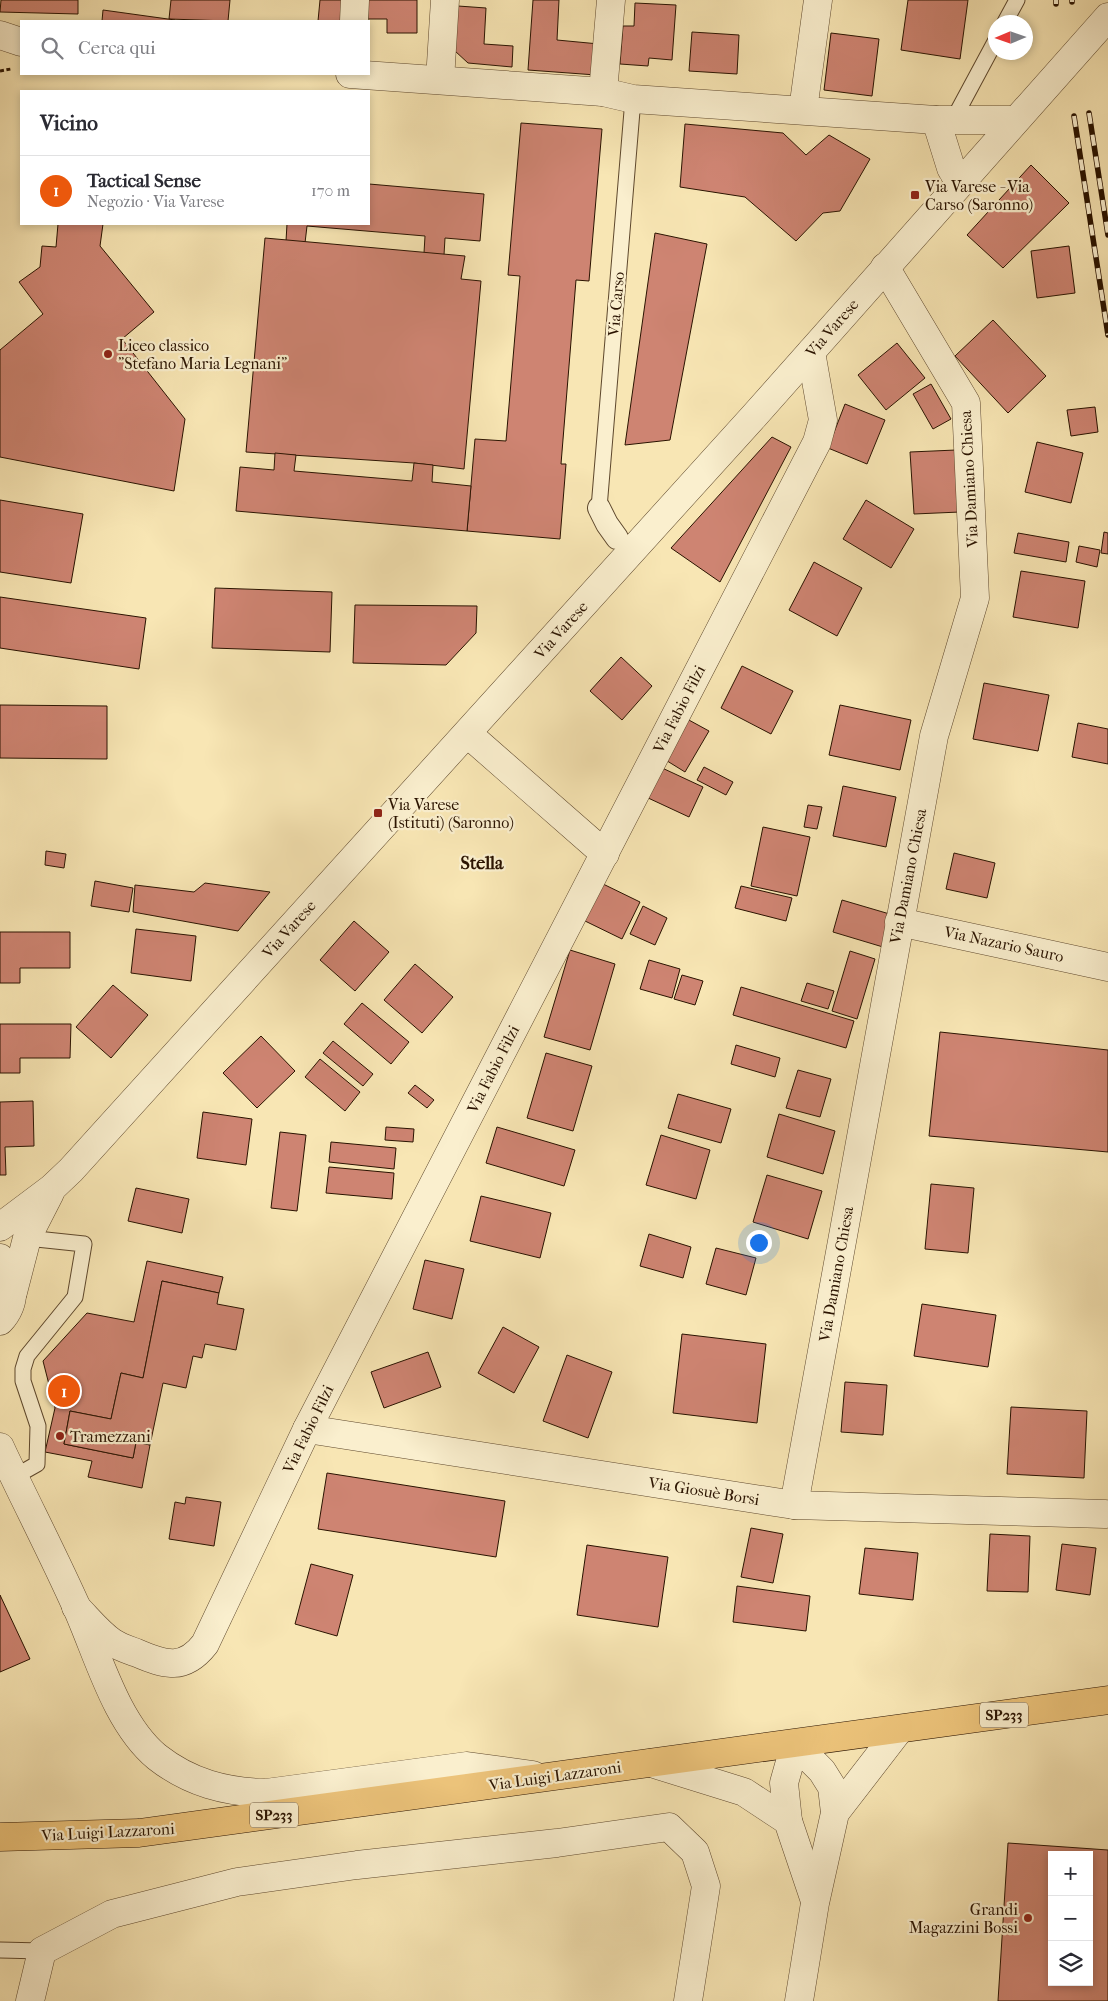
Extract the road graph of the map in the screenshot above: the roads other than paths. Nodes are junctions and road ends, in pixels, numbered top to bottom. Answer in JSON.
{"nodes":[{"id":1,"x":355,"y":0,"type":"edge"},
{"id":2,"x":445,"y":0,"type":"edge"},
{"id":3,"x":611,"y":0,"type":"edge"},
{"id":4,"x":818,"y":0,"type":"edge"},
{"id":5,"x":1017,"y":0,"type":"edge"},
{"id":6,"x":1009,"y":15,"type":"edge"},
{"id":7,"x":1108,"y":17,"type":"edge"},
{"id":8,"x":354,"y":20,"type":"edge"},
{"id":9,"x":0,"y":35,"type":"edge"},
{"id":10,"x":20,"y":42,"type":"edge"},
{"id":11,"x":988,"y":52,"type":"edge"},
{"id":12,"x":365,"y":75,"type":"edge"},
{"id":13,"x":440,"y":80,"type":"junction"},
{"id":14,"x":603,"y":92,"type":"junction"},
{"id":15,"x":633,"y":99,"type":"junction"},
{"id":16,"x":803,"y":110,"type":"junction"},
{"id":17,"x":944,"y":120,"type":"junction"},
{"id":18,"x":1015,"y":120,"type":"junction"},
{"id":19,"x":959,"y":182,"type":"junction"},
{"id":20,"x":886,"y":267,"type":"junction"},
{"id":21,"x":811,"y":352,"type":"junction"},
{"id":22,"x":599,"y":508,"type":"joint"},
{"id":23,"x":617,"y":538,"type":"dead end"},
{"id":24,"x":468,"y":734,"type":"junction"},
{"id":25,"x":605,"y":854,"type":"junction"},
{"id":26,"x":899,"y":922,"type":"junction"},
{"id":27,"x":1108,"y":967,"type":"edge"},
{"id":28,"x":52,"y":1188,"type":"junction"},
{"id":29,"x":0,"y":1227,"type":"edge"},
{"id":30,"x":27,"y":1238,"type":"junction"},
{"id":31,"x":0,"y":1258,"type":"edge"},
{"id":32,"x":13,"y":1292,"type":"junction"},
{"id":33,"x":0,"y":1321,"type":"edge"},
{"id":34,"x":306,"y":1429,"type":"junction"},
{"id":35,"x":0,"y":1447,"type":"edge"},
{"id":36,"x":14,"y":1477,"type":"junction"},
{"id":37,"x":794,"y":1505,"type":"junction"},
{"id":38,"x":1105,"y":1514,"type":"dead end"},
{"id":39,"x":76,"y":1607,"type":"junction"},
{"id":40,"x":1108,"y":1700,"type":"edge"},
{"id":41,"x":900,"y":1730,"type":"junction"},
{"id":42,"x":795,"y":1744,"type":"junction"},
{"id":43,"x":651,"y":1763,"type":"junction"},
{"id":44,"x":547,"y":1778,"type":"junction"},
{"id":45,"x":835,"y":1813,"type":"junction"},
{"id":46,"x":788,"y":1821,"type":"junction"},
{"id":47,"x":0,"y":1837,"type":"edge"},
{"id":48,"x":815,"y":1902,"type":"junction"},
{"id":49,"x":0,"y":1950,"type":"edge"},
{"id":50,"x":42,"y":1951,"type":"junction"},
{"id":51,"x":30,"y":2001,"type":"edge"},
{"id":52,"x":688,"y":2001,"type":"edge"},
{"id":53,"x":799,"y":2001,"type":"edge"}],
"edges":[{"from":1,"to":8,"type":"street"},
{"from":2,"to":13,"type":"street"},
{"from":3,"to":14,"type":"street"},
{"from":4,"to":16,"type":"street"},
{"from":5,"to":6,"type":"lane"},
{"from":7,"to":18,"type":"street","name":"Via Varese"},
{"from":9,"to":10,"type":"street"},
{"from":11,"to":17,"type":"lane"},
{"from":12,"to":13,"type":"street"},
{"from":13,"to":14,"type":"street"},
{"from":14,"to":15,"type":"street"},
{"from":15,"to":16,"type":"street"},
{"from":15,"to":22,"type":"lane","name":"Via Carso"},
{"from":16,"to":17,"type":"street"},
{"from":17,"to":18,"type":"street"},
{"from":17,"to":19,"type":"street"},
{"from":18,"to":19,"type":"street","name":"Via Varese"},
{"from":19,"to":20,"type":"street","name":"Via Varese"},
{"from":20,"to":21,"type":"street","name":"Via Varese"},
{"from":20,"to":26,"type":"street","name":"Via Damiano Chiesa"},
{"from":21,"to":24,"type":"street","name":"Via Varese"},
{"from":21,"to":25,"type":"street","name":"Via Fabio Filzi"},
{"from":22,"to":23,"type":"street"},
{"from":24,"to":25,"type":"street"},
{"from":24,"to":28,"type":"street","name":"Via Varese"},
{"from":25,"to":34,"type":"street","name":"Via Fabio Filzi"},
{"from":26,"to":27,"type":"street","name":"Via Nazario Sauro"},
{"from":26,"to":37,"type":"street","name":"Via Damiano Chiesa"},
{"from":28,"to":29,"type":"street","name":"Via Varese"},
{"from":28,"to":30,"type":"street"},
{"from":30,"to":32,"type":"street"},
{"from":30,"to":36,"type":"lane"},
{"from":31,"to":32,"type":"street"},
{"from":32,"to":33,"type":"street"},
{"from":34,"to":37,"type":"street","name":"Via Giosuè Borsi"},
{"from":34,"to":39,"type":"street","name":"Via Fabio Filzi"},
{"from":35,"to":36,"type":"street"},
{"from":36,"to":39,"type":"street"},
{"from":37,"to":38,"type":"street","name":"Via Giosuè Borsi"},
{"from":39,"to":44,"type":"street"},
{"from":40,"to":41,"type":"main road","name":"Via Luigi Lazzaroni","number":"SP233"},
{"from":41,"to":42,"type":"main road","name":"Via Luigi Lazzaroni","number":"SP233"},
{"from":41,"to":45,"type":"street"},
{"from":42,"to":43,"type":"main road","name":"Via Luigi Lazzaroni","number":"SP233"},
{"from":42,"to":45,"type":"street"},
{"from":42,"to":46,"type":"street"},
{"from":43,"to":44,"type":"main road","name":"Via Luigi Lazzaroni","number":"SP233"},
{"from":43,"to":46,"type":"street"},
{"from":44,"to":47,"type":"main road","name":"Via Luigi Lazzaroni","number":"SP233"},
{"from":45,"to":48,"type":"street"},
{"from":46,"to":48,"type":"street"},
{"from":48,"to":53,"type":"street"},
{"from":49,"to":50,"type":"lane"},
{"from":50,"to":51,"type":"street"},
{"from":50,"to":52,"type":"street"}]}
